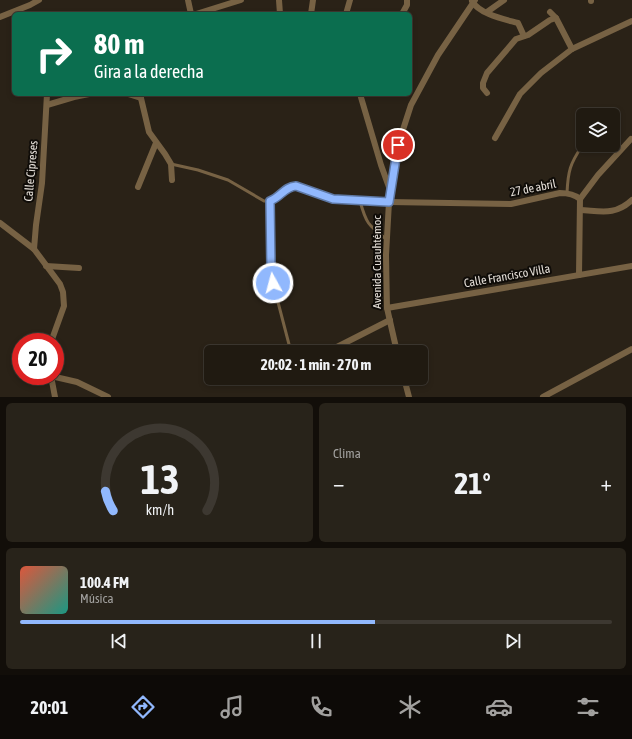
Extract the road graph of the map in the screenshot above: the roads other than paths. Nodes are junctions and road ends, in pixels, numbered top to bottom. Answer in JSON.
{"nodes":[{"id":1,"x":39,"y":0,"type":"edge"},
{"id":2,"x":188,"y":0,"type":"edge"},
{"id":3,"x":241,"y":0,"type":"edge"},
{"id":4,"x":279,"y":0,"type":"edge"},
{"id":5,"x":313,"y":0,"type":"edge"},
{"id":6,"x":350,"y":0,"type":"edge"},
{"id":7,"x":407,"y":0,"type":"edge"},
{"id":8,"x":504,"y":0,"type":"edge"},
{"id":9,"x":474,"y":1,"type":"edge"},
{"id":10,"x":312,"y":11,"type":"edge"},
{"id":11,"x":12,"y":12,"type":"edge"},
{"id":12,"x":12,"y":12,"type":"edge"},
{"id":13,"x":191,"y":12,"type":"edge"},
{"id":14,"x":202,"y":12,"type":"edge"},
{"id":15,"x":280,"y":12,"type":"edge"},
{"id":16,"x":347,"y":12,"type":"edge"},
{"id":17,"x":403,"y":12,"type":"edge"},
{"id":18,"x":487,"y":12,"type":"junction"},
{"id":19,"x":550,"y":12,"type":"dead end"},
{"id":20,"x":0,"y":17,"type":"edge"},
{"id":21,"x":556,"y":18,"type":"junction"},
{"id":22,"x":632,"y":21,"type":"edge"},
{"id":23,"x":524,"y":36,"type":"junction"},
{"id":24,"x":572,"y":49,"type":"junction"},
{"id":25,"x":487,"y":93,"type":"dead end"},
{"id":26,"x":47,"y":96,"type":"edge"},
{"id":27,"x":79,"y":96,"type":"edge"},
{"id":28,"x":141,"y":96,"type":"edge"},
{"id":29,"x":361,"y":96,"type":"edge"},
{"id":30,"x":47,"y":105,"type":"junction"},
{"id":31,"x":495,"y":138,"type":"dead end"},
{"id":32,"x":631,"y":139,"type":"edge"},
{"id":33,"x":156,"y":143,"type":"junction"},
{"id":34,"x":578,"y":152,"type":"edge"},
{"id":35,"x":171,"y":164,"type":"junction"},
{"id":36,"x":172,"y":180,"type":"dead end"},
{"id":37,"x":138,"y":187,"type":"dead end"},
{"id":38,"x":390,"y":190,"type":"junction"},
{"id":39,"x":566,"y":193,"type":"junction"},
{"id":40,"x":580,"y":199,"type":"junction"},
{"id":41,"x":632,"y":200,"type":"edge"},
{"id":42,"x":270,"y":201,"type":"junction"},
{"id":43,"x":360,"y":201,"type":"junction"},
{"id":44,"x":389,"y":202,"type":"junction"},
{"id":45,"x":580,"y":210,"type":"junction"},
{"id":46,"x":0,"y":223,"type":"edge"},
{"id":47,"x":387,"y":240,"type":"junction"},
{"id":48,"x":34,"y":249,"type":"junction"},
{"id":49,"x":46,"y":266,"type":"junction"},
{"id":50,"x":632,"y":266,"type":"edge"},
{"id":51,"x":79,"y":268,"type":"dead end"},
{"id":52,"x":579,"y":275,"type":"junction"},
{"id":53,"x":387,"y":308,"type":"junction"},
{"id":54,"x":390,"y":320,"type":"junction"},
{"id":55,"x":54,"y":333,"type":"edge"},
{"id":56,"x":289,"y":345,"type":"edge"},
{"id":57,"x":341,"y":345,"type":"edge"},
{"id":58,"x":395,"y":345,"type":"edge"},
{"id":59,"x":632,"y":349,"type":"edge"},
{"id":60,"x":64,"y":379,"type":"edge"},
{"id":61,"x":53,"y":385,"type":"edge"},
{"id":62,"x":406,"y":385,"type":"edge"},
{"id":63,"x":55,"y":397,"type":"edge"},
{"id":64,"x":108,"y":397,"type":"edge"},
{"id":65,"x":409,"y":397,"type":"edge"},
{"id":66,"x":543,"y":397,"type":"edge"}],
"edges":[{"from":1,"to":12,"type":"street"},
{"from":2,"to":13,"type":"street"},
{"from":3,"to":14,"type":"street"},
{"from":4,"to":15,"type":"street"},
{"from":5,"to":10,"type":"street"},
{"from":6,"to":16,"type":"street"},
{"from":7,"to":17,"type":"street"},
{"from":8,"to":18,"type":"street"},
{"from":9,"to":18,"type":"street"},
{"from":9,"to":38,"type":"street","name":"Avenida Cuauhtémoc"},
{"from":11,"to":20,"type":"street"},
{"from":18,"to":23,"type":"street"},
{"from":19,"to":21,"type":"street"},
{"from":21,"to":23,"type":"street"},
{"from":21,"to":24,"type":"street"},
{"from":22,"to":24,"type":"street"},
{"from":23,"to":25,"type":"street"},
{"from":24,"to":31,"type":"street"},
{"from":26,"to":30,"type":"street","name":"Calle Cipreses"},
{"from":27,"to":30,"type":"street"},
{"from":28,"to":33,"type":"street"},
{"from":29,"to":38,"type":"street"},
{"from":30,"to":48,"type":"street","name":"Calle Cipreses"},
{"from":32,"to":40,"type":"street"},
{"from":33,"to":35,"type":"street"},
{"from":33,"to":37,"type":"street"},
{"from":34,"to":39,"type":"lane"},
{"from":35,"to":36,"type":"street"},
{"from":35,"to":42,"type":"lane"},
{"from":38,"to":44,"type":"street","name":"Avenida Cuauhtémoc"},
{"from":39,"to":40,"type":"street","name":"27 de abril"},
{"from":39,"to":44,"type":"street","name":"27 de abril"},
{"from":40,"to":45,"type":"street"},
{"from":41,"to":45,"type":"street"},
{"from":42,"to":43,"type":"lane"},
{"from":42,"to":56,"type":"lane"},
{"from":43,"to":44,"type":"lane"},
{"from":43,"to":47,"type":"lane"},
{"from":44,"to":47,"type":"street","name":"Avenida Cuauhtémoc"},
{"from":45,"to":52,"type":"street"},
{"from":46,"to":48,"type":"street"},
{"from":47,"to":53,"type":"street","name":"Avenida Cuauhtémoc"},
{"from":48,"to":49,"type":"street"},
{"from":49,"to":51,"type":"street"},
{"from":49,"to":55,"type":"street"},
{"from":50,"to":52,"type":"street","name":"Calle Francisco Villa"},
{"from":52,"to":53,"type":"street","name":"Calle Francisco Villa"},
{"from":53,"to":54,"type":"street","name":"Avenida Cuauhtémoc"},
{"from":54,"to":57,"type":"street"},
{"from":54,"to":58,"type":"street","name":"Avenida Cuauhtémoc"},
{"from":59,"to":66,"type":"street"},
{"from":60,"to":64,"type":"street"},
{"from":61,"to":63,"type":"street"},
{"from":62,"to":65,"type":"street"}]}
